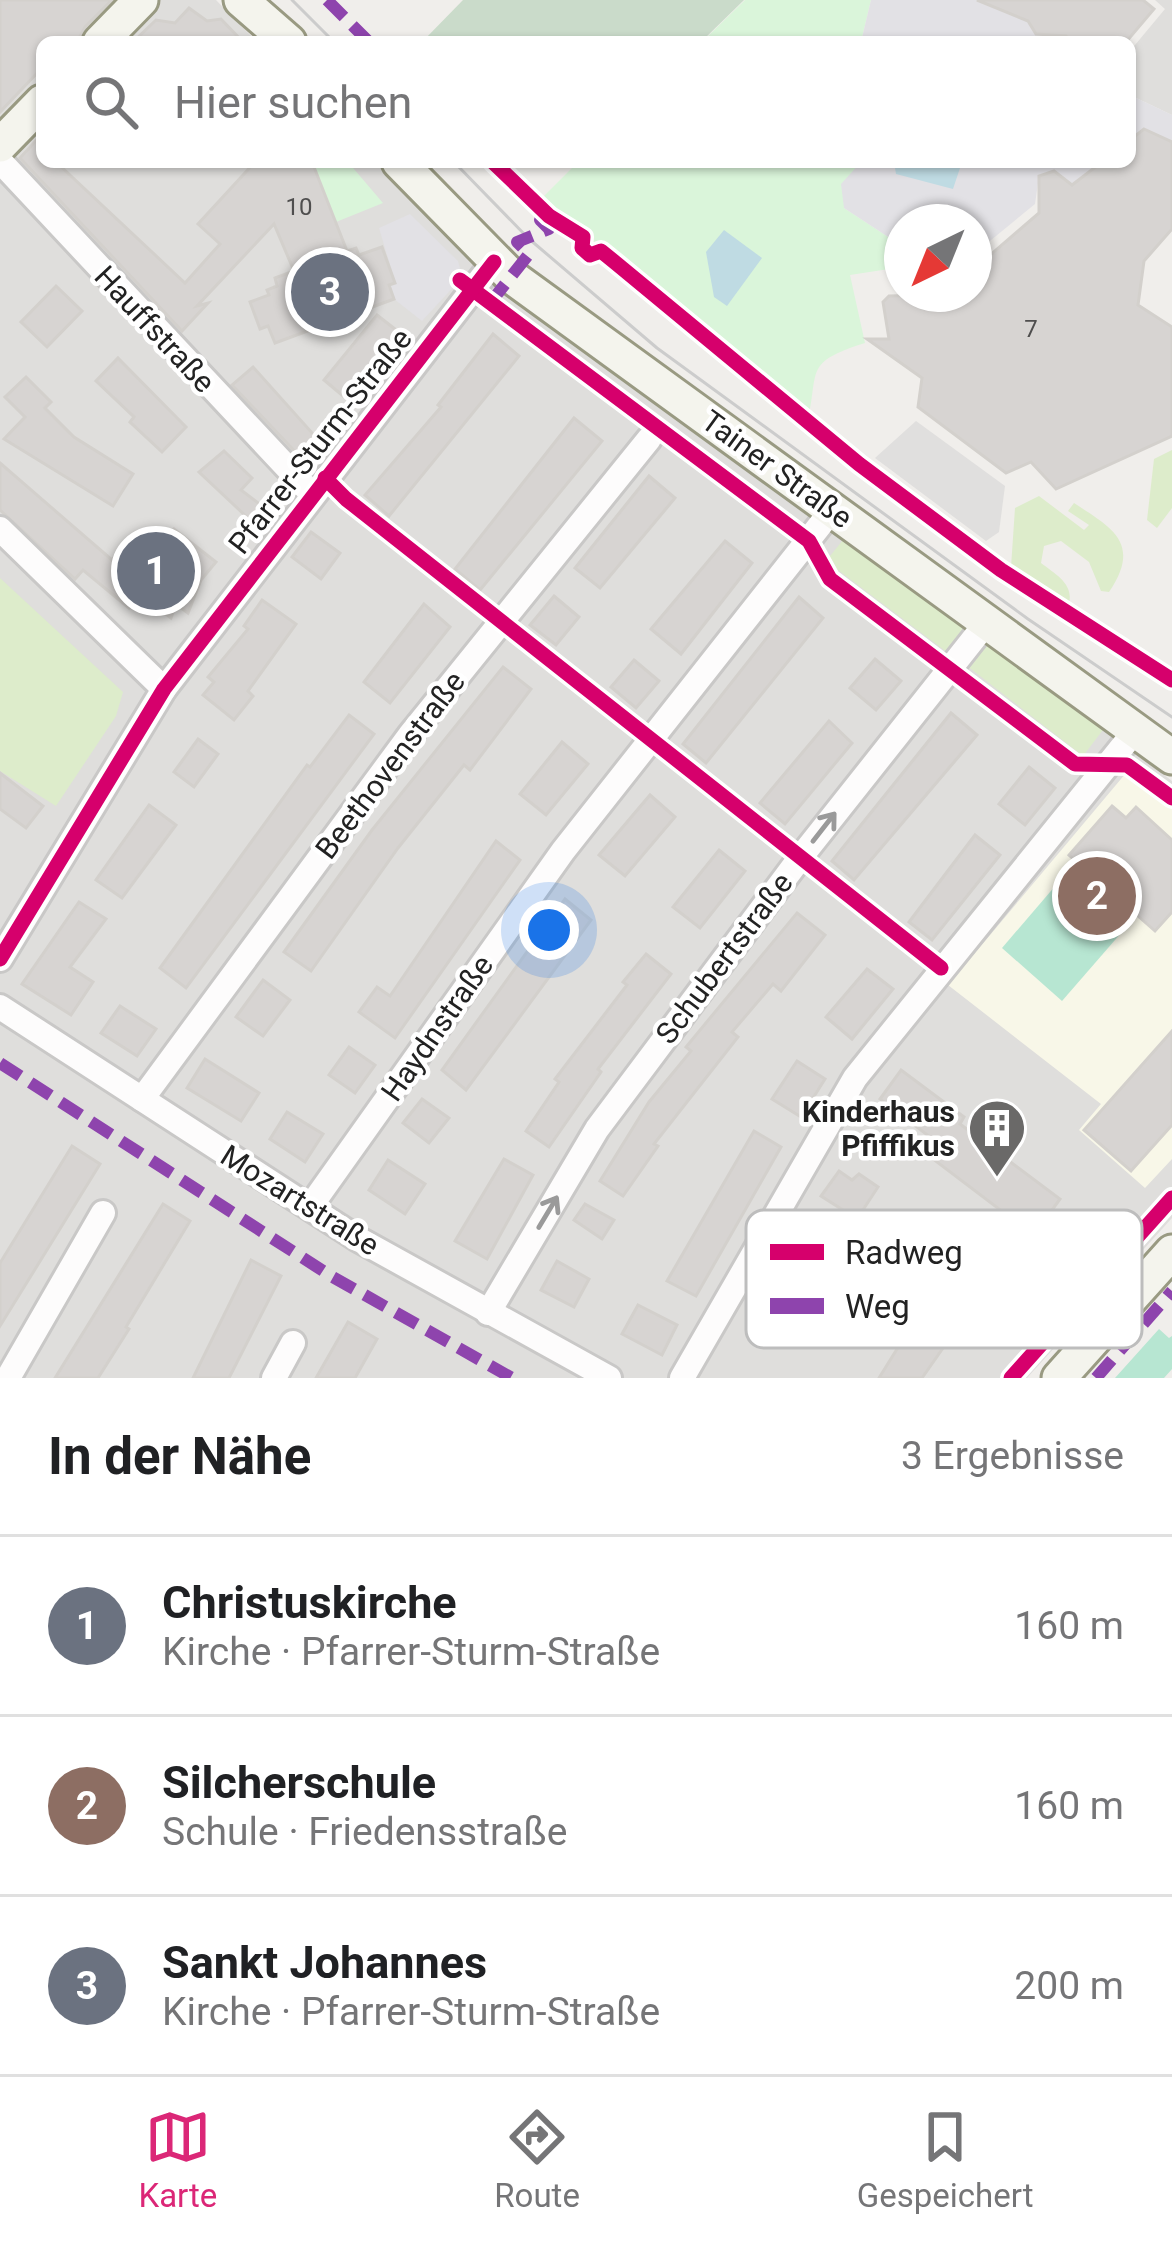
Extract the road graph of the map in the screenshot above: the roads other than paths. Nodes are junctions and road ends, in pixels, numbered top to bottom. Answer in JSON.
{"nodes":[{"id":1,"x":167,"y":0,"type":"edge"},
{"id":2,"x":241,"y":3,"type":"edge"},
{"id":3,"x":136,"y":5,"type":"edge"},
{"id":4,"x":106,"y":36,"type":"edge"},
{"id":5,"x":282,"y":36,"type":"edge"},
{"id":6,"x":36,"y":108,"type":"edge"},
{"id":7,"x":0,"y":145,"type":"edge"},
{"id":8,"x":0,"y":161,"type":"edge"},
{"id":9,"x":405,"y":168,"type":"edge"},
{"id":10,"x":494,"y":262,"type":"junction"},
{"id":11,"x":649,"y":439,"type":"dead end"},
{"id":12,"x":312,"y":494,"type":"junction"},
{"id":13,"x":832,"y":509,"type":"junction"},
{"id":14,"x":0,"y":529,"type":"edge"},
{"id":15,"x":987,"y":622,"type":"junction"},
{"id":16,"x":164,"y":689,"type":"junction"},
{"id":17,"x":1135,"y":731,"type":"junction"},
{"id":18,"x":1172,"y":757,"type":"edge"},
{"id":19,"x":0,"y":958,"type":"edge"},
{"id":20,"x":0,"y":1007,"type":"edge"},
{"id":21,"x":142,"y":1099,"type":"junction"},
{"id":22,"x":310,"y":1207,"type":"junction"},
{"id":23,"x":779,"y":1210,"type":"edge"},
{"id":24,"x":103,"y":1213,"type":"dead end"},
{"id":25,"x":1172,"y":1252,"type":"edge"},
{"id":26,"x":746,"y":1267,"type":"edge"},
{"id":27,"x":1142,"y":1285,"type":"edge"},
{"id":28,"x":488,"y":1313,"type":"junction"},
{"id":29,"x":293,"y":1343,"type":"dead end"},
{"id":30,"x":1086,"y":1348,"type":"edge"},
{"id":31,"x":8,"y":1378,"type":"edge"},
{"id":32,"x":274,"y":1378,"type":"edge"},
{"id":33,"x":609,"y":1378,"type":"edge"},
{"id":34,"x":682,"y":1378,"type":"edge"},
{"id":35,"x":1059,"y":1378,"type":"edge"}],
"edges":[{"from":1,"to":3,"type":"street"},
{"from":2,"to":5,"type":"street"},
{"from":3,"to":4,"type":"street"},
{"from":6,"to":7,"type":"street"},
{"from":8,"to":12,"type":"street","name":"Hauffstraße"},
{"from":9,"to":10,"type":"street","name":"Tainer Straße"},
{"from":10,"to":12,"type":"street","name":"Pfarrer-Sturm-Straße"},
{"from":10,"to":13,"type":"street","name":"Tainer Straße"},
{"from":11,"to":21,"type":"street","name":"Beethovenstraße"},
{"from":12,"to":16,"type":"street","name":"Pfarrer-Sturm-Straße"},
{"from":13,"to":15,"type":"street","name":"Tainer Straße"},
{"from":13,"to":22,"type":"street","name":"Haydnstraße"},
{"from":14,"to":16,"type":"street"},
{"from":15,"to":17,"type":"street","name":"Tainer Straße"},
{"from":28,"to":15,"type":"street","name":"Schubertstraße","one_way":true},
{"from":16,"to":19,"type":"street","name":"Pfarrer-Sturm-Straße"},
{"from":17,"to":18,"type":"street","name":"Tainer Straße"},
{"from":17,"to":23,"type":"street"},
{"from":20,"to":21,"type":"street","name":"Mozartstraße"},
{"from":21,"to":22,"type":"street","name":"Mozartstraße"},
{"from":22,"to":28,"type":"street","name":"Mozartstraße"},
{"from":24,"to":31,"type":"street"},
{"from":25,"to":27,"type":"street"},
{"from":26,"to":34,"type":"street"},
{"from":28,"to":33,"type":"street","name":"Mozartstraße"},
{"from":29,"to":32,"type":"street"},
{"from":30,"to":35,"type":"street"}]}
